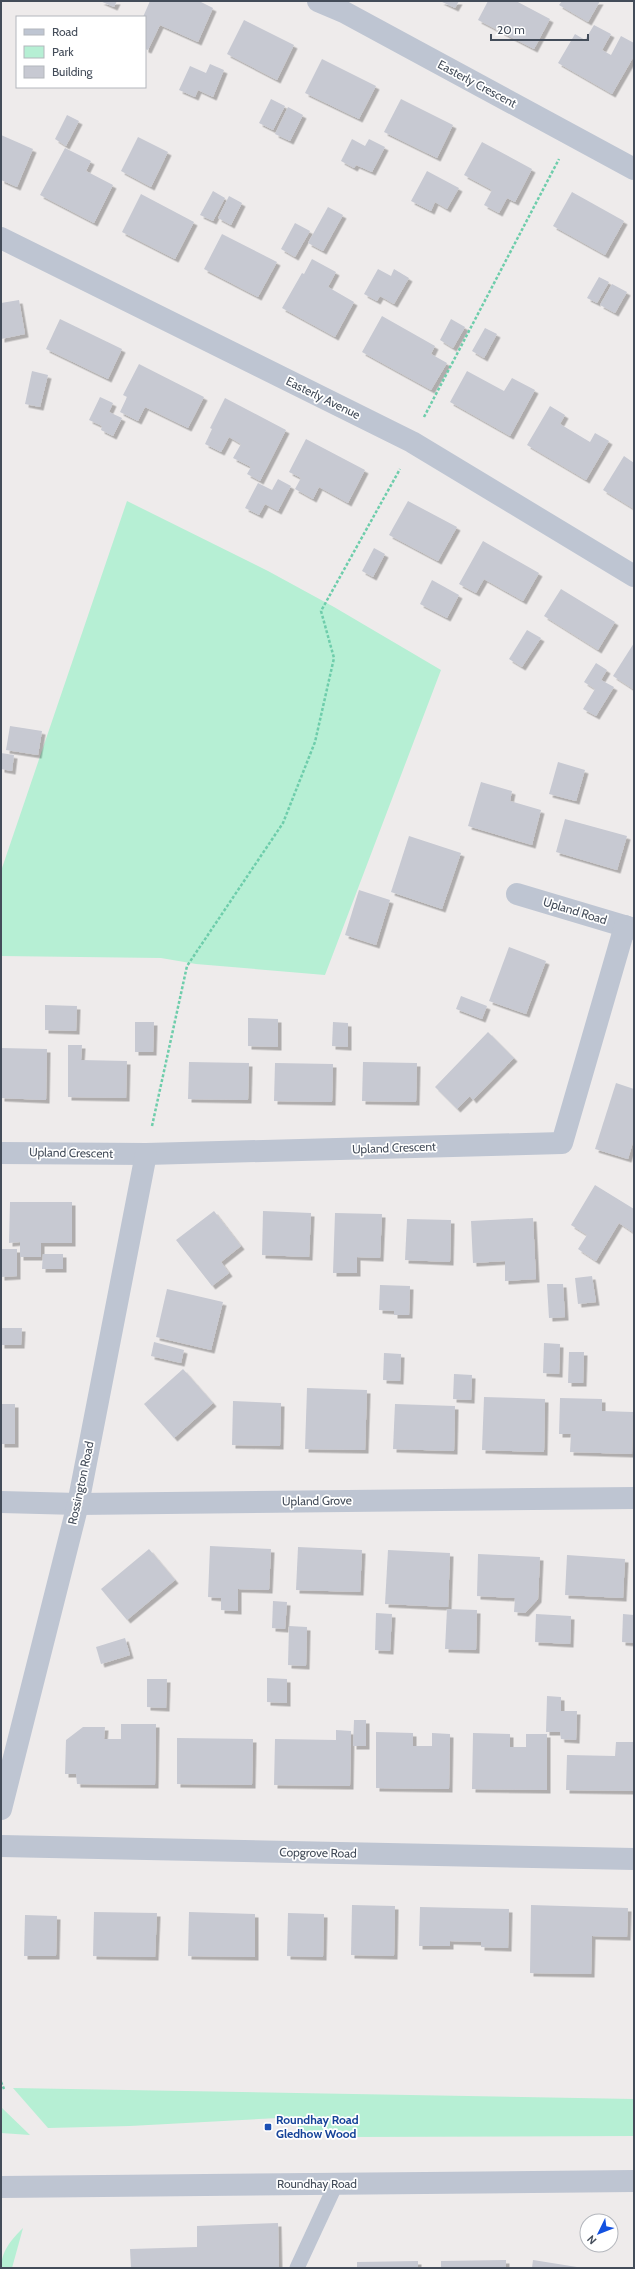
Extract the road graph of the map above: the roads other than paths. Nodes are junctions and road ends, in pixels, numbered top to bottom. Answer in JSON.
{"nodes":[{"id":1,"x":318,"y":1,"type":"edge"},
{"id":2,"x":634,"y":169,"type":"edge"},
{"id":3,"x":1,"y":238,"type":"edge"},
{"id":4,"x":634,"y":576,"type":"edge"},
{"id":5,"x":517,"y":894,"type":"dead end"},
{"id":6,"x":630,"y":927,"type":"edge"},
{"id":7,"x":1,"y":1153,"type":"edge"},
{"id":8,"x":146,"y":1154,"type":"junction"},
{"id":9,"x":634,"y":1498,"type":"edge"},
{"id":10,"x":1,"y":1502,"type":"edge"},
{"id":11,"x":78,"y":1504,"type":"junction"},
{"id":12,"x":1,"y":1809,"type":"edge"},
{"id":13,"x":1,"y":1846,"type":"edge"},
{"id":14,"x":634,"y":1859,"type":"edge"},
{"id":15,"x":634,"y":2181,"type":"edge"},
{"id":16,"x":336,"y":2184,"type":"junction"},
{"id":17,"x":1,"y":2187,"type":"edge"},
{"id":18,"x":297,"y":2268,"type":"edge"}],
"edges":[{"from":1,"to":2,"type":"street","name":"Easterly Crescent"},
{"from":3,"to":4,"type":"street","name":"Easterly Avenue"},
{"from":5,"to":6,"type":"street","name":"Upland Road"},
{"from":6,"to":8,"type":"street","name":"Upland Crescent"},
{"from":7,"to":8,"type":"street","name":"Upland Crescent"},
{"from":8,"to":11,"type":"street","name":"Rossington Road"},
{"from":9,"to":11,"type":"street","name":"Upland Grove"},
{"from":10,"to":11,"type":"street","name":"Upland Grove"},
{"from":11,"to":12,"type":"street","name":"Rossington Road"},
{"from":13,"to":14,"type":"street","name":"Copgrove Road"},
{"from":15,"to":16,"type":"street","name":"Roundhay Road"},
{"from":16,"to":17,"type":"street","name":"Roundhay Road"},
{"from":16,"to":18,"type":"lane"}]}
